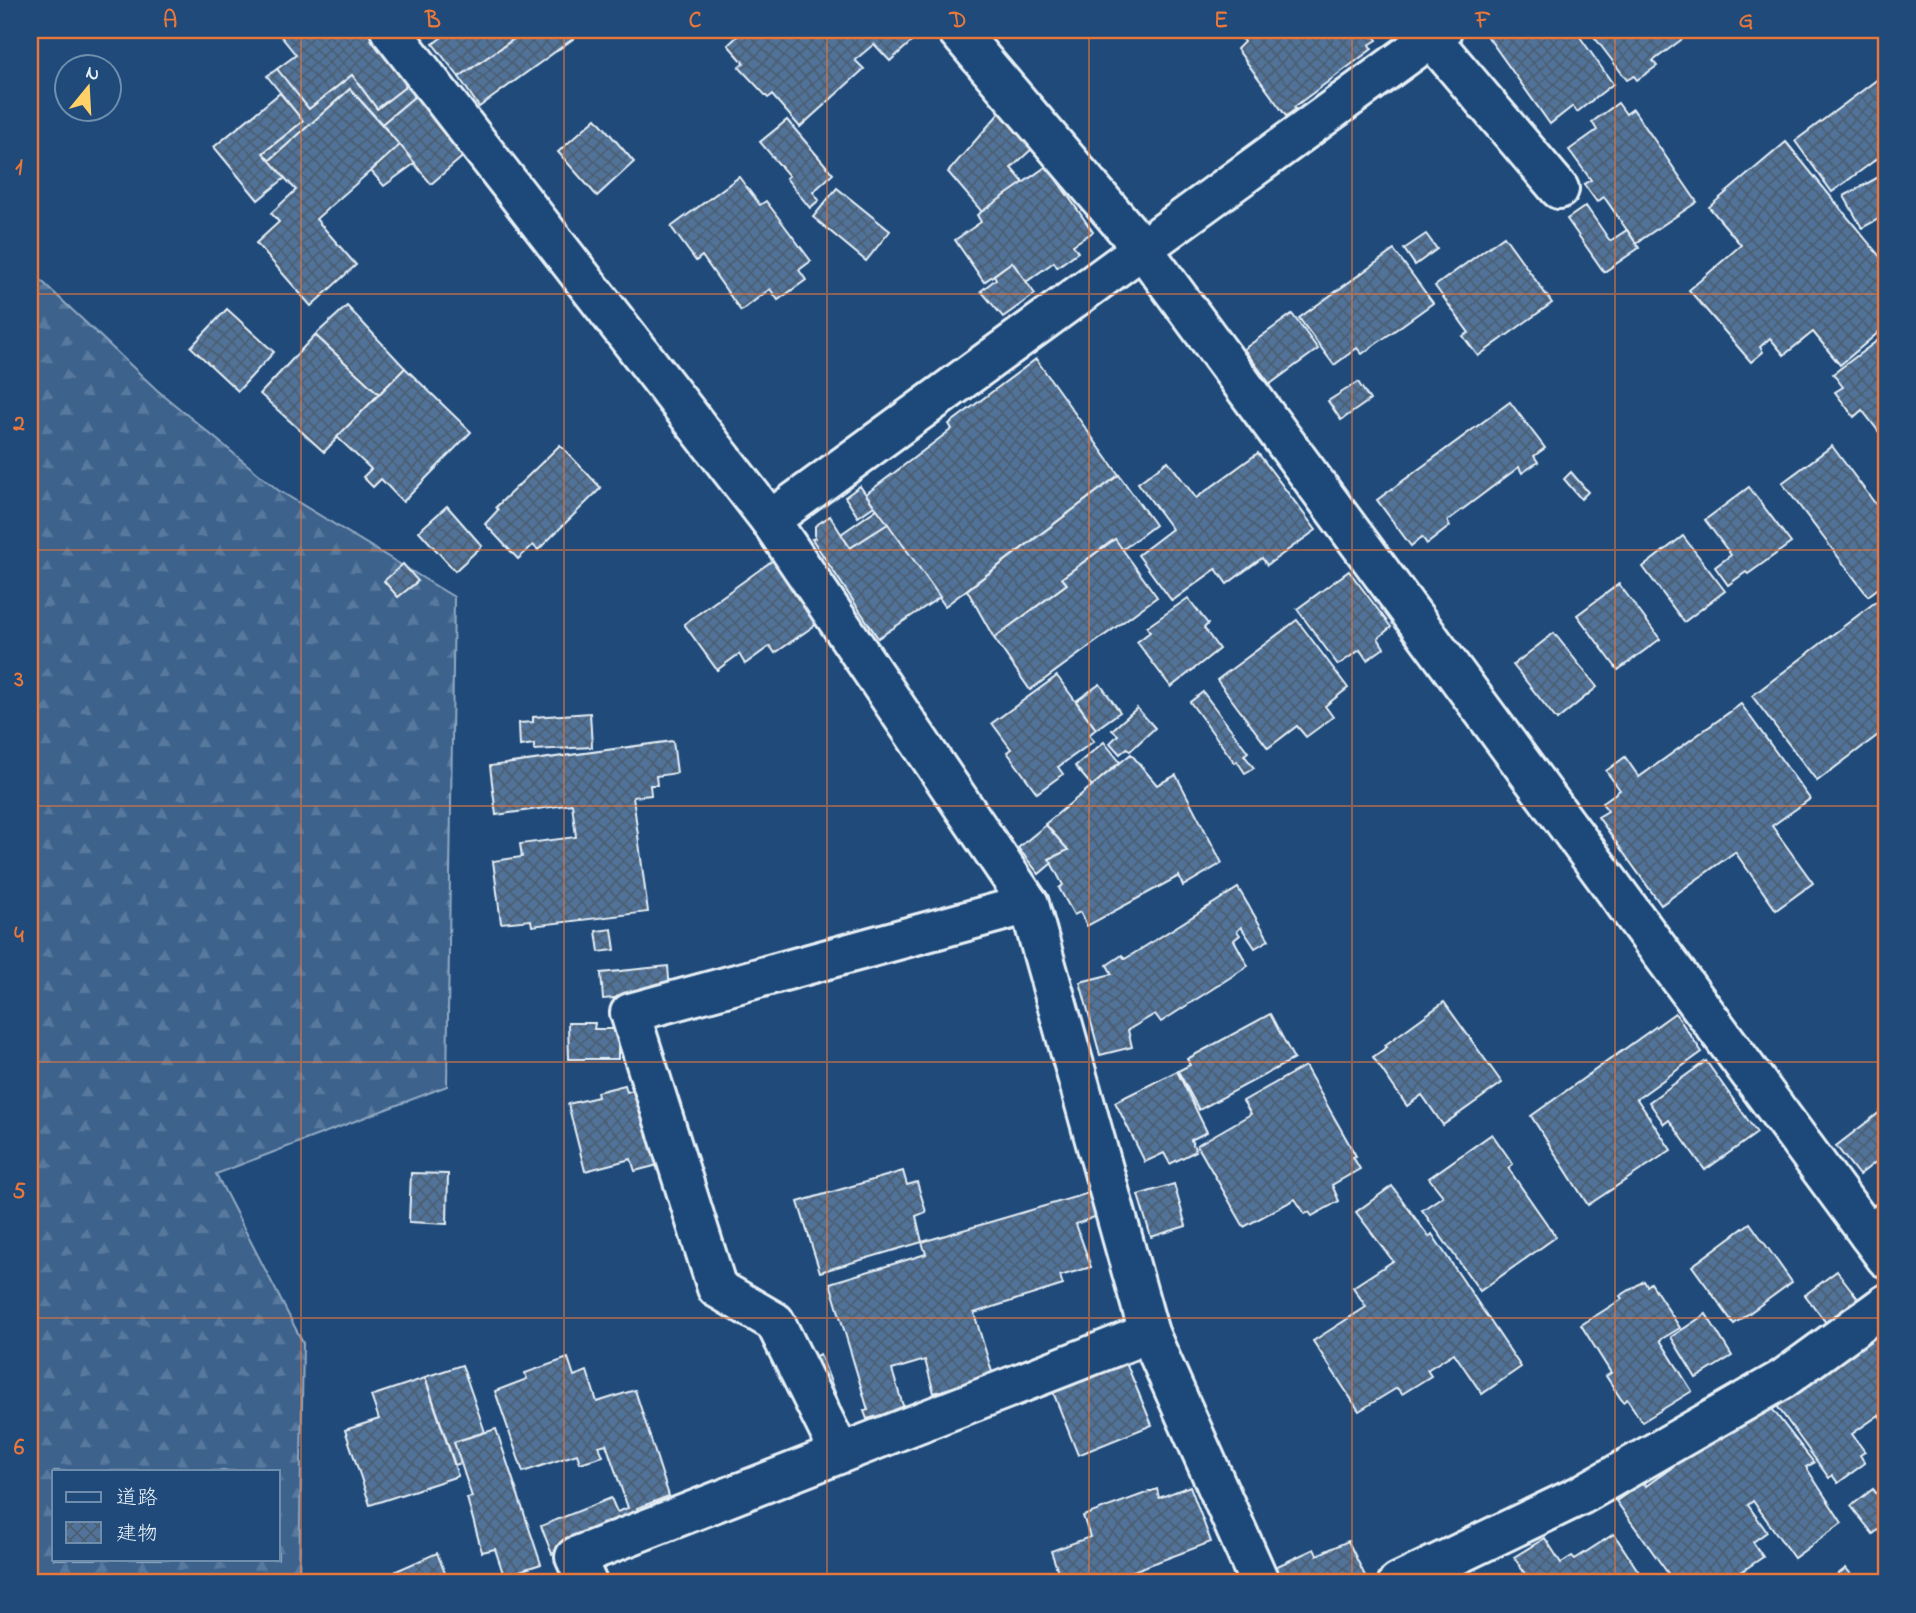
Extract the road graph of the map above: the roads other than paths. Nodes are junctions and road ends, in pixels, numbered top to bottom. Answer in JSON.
{"nodes":[{"id":1,"x":390,"y":30,"type":"edge"},
{"id":2,"x":957,"y":30,"type":"edge"},
{"id":3,"x":1430,"y":33,"type":"edge"},
{"id":4,"x":1559,"y":189,"type":"dead end"},
{"id":5,"x":1142,"y":248,"type":"junction"},
{"id":6,"x":770,"y":520,"type":"junction"},
{"id":7,"x":1029,"y":904,"type":"junction"},
{"id":8,"x":1880,"y":1239,"type":"edge"},
{"id":9,"x":1886,"y":1304,"type":"edge"},
{"id":10,"x":1149,"y":1333,"type":"junction"},
{"id":11,"x":840,"y":1453,"type":"junction"},
{"id":12,"x":587,"y":1583,"type":"edge"},
{"id":13,"x":1260,"y":1583,"type":"edge"},
{"id":14,"x":1398,"y":1583,"type":"edge"}],
"edges":[{"from":1,"to":6,"type":"street"},
{"from":2,"to":5,"type":"street"},
{"from":3,"to":4,"type":"street"},
{"from":3,"to":5,"type":"street"},
{"from":5,"to":6,"type":"street"},
{"from":5,"to":8,"type":"street"},
{"from":6,"to":7,"type":"street"},
{"from":7,"to":10,"type":"street"},
{"from":7,"to":11,"type":"street"},
{"from":9,"to":14,"type":"street"},
{"from":10,"to":11,"type":"street"},
{"from":10,"to":13,"type":"street"},
{"from":11,"to":12,"type":"street"}]}
